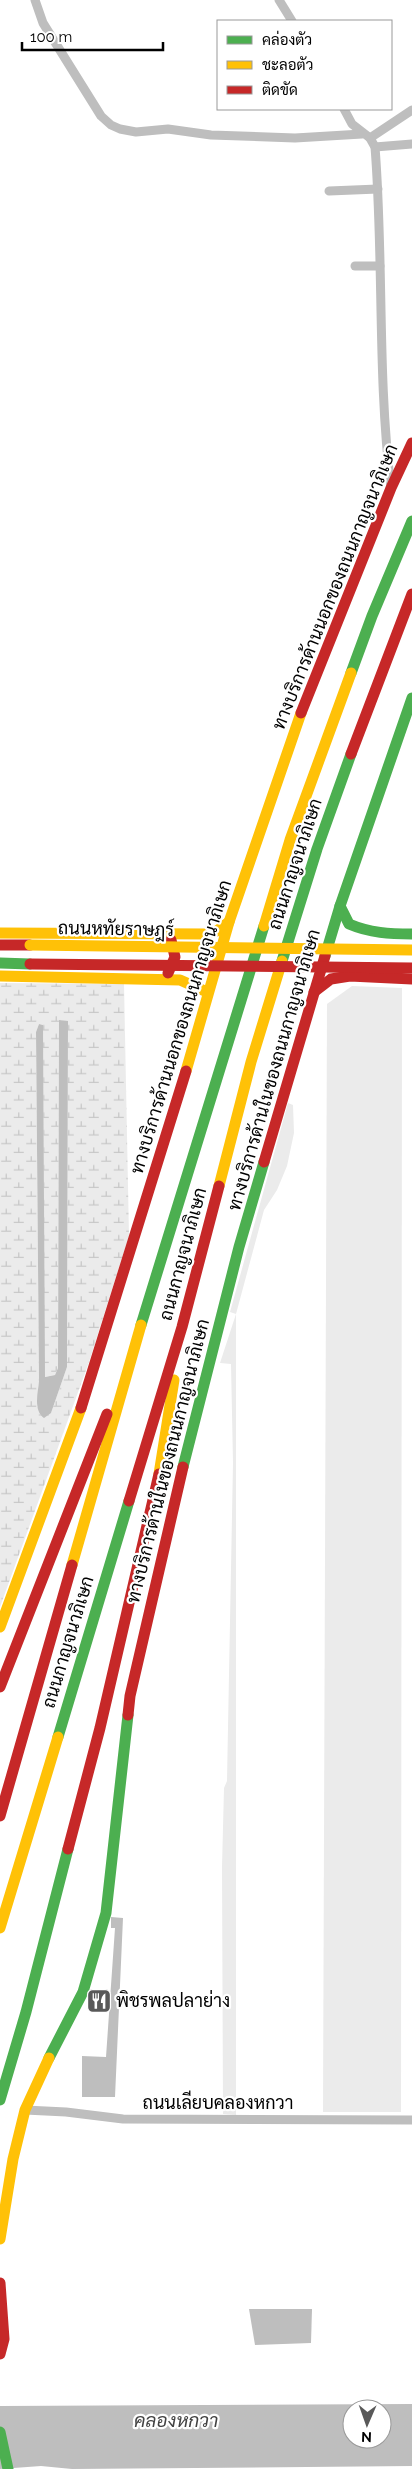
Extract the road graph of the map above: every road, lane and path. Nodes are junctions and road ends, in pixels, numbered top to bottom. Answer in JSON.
{"nodes":[{"id":1,"x":35,"y":0,"type":"edge"},
{"id":2,"x":279,"y":0,"type":"edge"},
{"id":3,"x":291,"y":20,"type":"edge"},
{"id":4,"x":345,"y":110,"type":"edge"},
{"id":5,"x":412,"y":110,"type":"edge"},
{"id":6,"x":366,"y":136,"type":"junction"},
{"id":7,"x":412,"y":144,"type":"edge"},
{"id":8,"x":375,"y":147,"type":"junction"},
{"id":9,"x":378,"y":188,"type":"junction"},
{"id":10,"x":329,"y":191,"type":"dead end"},
{"id":11,"x":355,"y":266,"type":"dead end"},
{"id":12,"x":380,"y":266,"type":"junction"},
{"id":13,"x":412,"y":444,"type":"edge"},
{"id":14,"x":391,"y":488,"type":"junction"},
{"id":15,"x":412,"y":521,"type":"edge"},
{"id":16,"x":412,"y":594,"type":"edge"},
{"id":17,"x":412,"y":698,"type":"edge"},
{"id":18,"x":340,"y":906,"type":"junction"},
{"id":19,"x":229,"y":922,"type":"junction"},
{"id":20,"x":0,"y":933,"type":"edge"},
{"id":21,"x":164,"y":933,"type":"junction"},
{"id":22,"x":412,"y":934,"type":"edge"},
{"id":23,"x":0,"y":945,"type":"edge"},
{"id":24,"x":412,"y":950,"type":"edge"},
{"id":25,"x":0,"y":964,"type":"edge"},
{"id":26,"x":412,"y":968,"type":"edge"},
{"id":27,"x":0,"y":976,"type":"edge"},
{"id":28,"x":412,"y":978,"type":"edge"},
{"id":29,"x":163,"y":979,"type":"junction"},
{"id":30,"x":207,"y":992,"type":"junction"},
{"id":31,"x":314,"y":992,"type":"junction"},
{"id":32,"x":182,"y":1327,"type":"junction"},
{"id":33,"x":134,"y":1348,"type":"junction"},
{"id":34,"x":0,"y":1627,"type":"edge"},
{"id":35,"x":0,"y":1687,"type":"edge"},
{"id":36,"x":0,"y":1816,"type":"edge"},
{"id":37,"x":0,"y":1928,"type":"edge"},
{"id":38,"x":1,"y":2101,"type":"edge"},
{"id":39,"x":25,"y":2110,"type":"junction"},
{"id":40,"x":412,"y":2120,"type":"edge"},
{"id":41,"x":0,"y":2239,"type":"edge"},
{"id":42,"x":0,"y":2284,"type":"edge"},
{"id":43,"x":0,"y":2354,"type":"edge"},
{"id":44,"x":0,"y":2432,"type":"edge"},
{"id":45,"x":8,"y":2469,"type":"edge"}],
"edges":[{"from":1,"to":6,"type":"street"},
{"from":2,"to":3,"type":"street"},
{"from":4,"to":6,"type":"street"},
{"from":5,"to":6,"type":"street"},
{"from":6,"to":8,"type":"street"},
{"from":7,"to":8,"type":"street"},
{"from":8,"to":9,"type":"street"},
{"from":9,"to":10,"type":"street"},
{"from":9,"to":12,"type":"street"},
{"from":11,"to":12,"type":"street"},
{"from":12,"to":14,"type":"street"},
{"from":13,"to":14,"type":"main road","name":"ทางบริการด้านนอกของถนนกาญจนาภิเษก"},
{"from":14,"to":19,"type":"main road","name":"ทางบริการด้านนอกของถนนกาญจนาภิเษก"},
{"from":15,"to":33,"type":"main road","name":"ถนนกาญจนาภิเษก"},
{"from":16,"to":32,"type":"main road","name":"ถนนกาญจนาภิเษก"},
{"from":17,"to":18,"type":"main road","name":"ทางบริการด้านในของถนนกาญจนาภิเษก"},
{"from":18,"to":22,"type":"main road"},
{"from":18,"to":31,"type":"main road","name":"ทางบริการด้านในของถนนกาญจนาภิเษก"},
{"from":19,"to":21,"type":"main road"},
{"from":19,"to":30,"type":"main road","name":"ทางบริการด้านนอกของถนนกาญจนาภิเษก"},
{"from":20,"to":21,"type":"main road"},
{"from":21,"to":29,"type":"main road"},
{"from":23,"to":24,"type":"main road","name":"ถนนหทัยราษฎร์","bridge":true},
{"from":25,"to":26,"type":"main road","name":"ถนนหทัยราษฎร์","bridge":true},
{"from":27,"to":29,"type":"main road"},
{"from":28,"to":31,"type":"main road"},
{"from":29,"to":30,"type":"main road"},
{"from":30,"to":34,"type":"main road","name":"ทางบริการด้านนอกของถนนกาญจนาภิเษก"},
{"from":31,"to":39,"type":"main road","name":"ทางบริการด้านในของถนนกาญจนาภิเษก"},
{"from":32,"to":37,"type":"main road","name":"ถนนกาญจนาภิเษก"},
{"from":32,"to":38,"type":"main road"},
{"from":33,"to":35,"type":"main road"},
{"from":33,"to":36,"type":"main road","name":"ถนนกาญจนาภิเษก"},
{"from":39,"to":40,"type":"street","name":"ถนนเลียบคลองหกวา"},
{"from":39,"to":41,"type":"main road","name":"ทางบริการด้านในของถนนกาญจนาภิเษก"},
{"from":42,"to":43,"type":"main road"},
{"from":44,"to":45,"type":"main road"}]}
